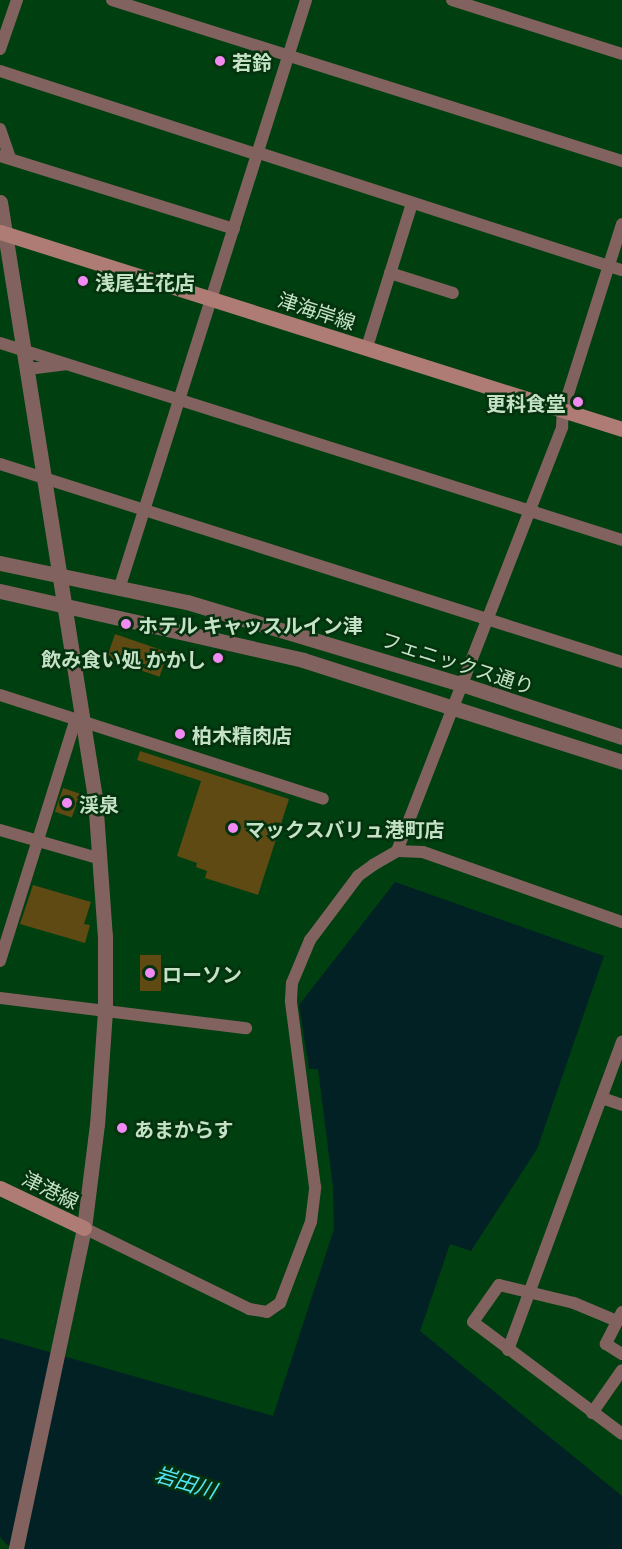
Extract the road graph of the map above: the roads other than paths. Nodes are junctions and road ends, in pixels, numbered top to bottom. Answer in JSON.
{"nodes":[{"id":1,"x":17,"y":0,"type":"edge"},
{"id":2,"x":306,"y":0,"type":"edge"},
{"id":3,"x":452,"y":0,"type":"edge"},
{"id":4,"x":119,"y":1,"type":"edge"},
{"id":5,"x":0,"y":49,"type":"edge"},
{"id":6,"x":622,"y":54,"type":"edge"},
{"id":7,"x":289,"y":57,"type":"junction"},
{"id":8,"x":0,"y":71,"type":"edge"},
{"id":9,"x":0,"y":129,"type":"edge"},
{"id":10,"x":259,"y":154,"type":"junction"},
{"id":11,"x":5,"y":157,"type":"edge"},
{"id":12,"x":622,"y":161,"type":"edge"},
{"id":13,"x":0,"y":202,"type":"edge"},
{"id":14,"x":412,"y":203,"type":"junction"},
{"id":15,"x":234,"y":229,"type":"junction"},
{"id":16,"x":621,"y":229,"type":"edge"},
{"id":17,"x":4,"y":233,"type":"edge"},
{"id":18,"x":609,"y":266,"type":"junction"},
{"id":19,"x":622,"y":270,"type":"edge"},
{"id":20,"x":390,"y":273,"type":"junction"},
{"id":21,"x":453,"y":293,"type":"dead end"},
{"id":22,"x":212,"y":298,"type":"junction"},
{"id":23,"x":0,"y":343,"type":"edge"},
{"id":24,"x":367,"y":347,"type":"junction"},
{"id":25,"x":25,"y":351,"type":"junction"},
{"id":26,"x":70,"y":364,"type":"junction"},
{"id":27,"x":28,"y":369,"type":"junction"},
{"id":28,"x":179,"y":400,"type":"junction"},
{"id":29,"x":563,"y":410,"type":"junction"},
{"id":30,"x":622,"y":429,"type":"edge"},
{"id":31,"x":0,"y":464,"type":"edge"},
{"id":32,"x":45,"y":478,"type":"junction"},
{"id":33,"x":144,"y":510,"type":"junction"},
{"id":34,"x":528,"y":511,"type":"junction"},
{"id":35,"x":622,"y":540,"type":"edge"},
{"id":36,"x":0,"y":563,"type":"edge"},
{"id":37,"x":60,"y":576,"type":"junction"},
{"id":38,"x":120,"y":586,"type":"junction"},
{"id":39,"x":0,"y":591,"type":"edge"},
{"id":40,"x":64,"y":605,"type":"junction"},
{"id":41,"x":486,"y":619,"type":"junction"},
{"id":42,"x":622,"y":662,"type":"edge"},
{"id":43,"x":461,"y":684,"type":"junction"},
{"id":44,"x":0,"y":695,"type":"edge"},
{"id":45,"x":452,"y":707,"type":"junction"},
{"id":46,"x":79,"y":720,"type":"junction"},
{"id":47,"x":622,"y":737,"type":"edge"},
{"id":48,"x":622,"y":762,"type":"edge"},
{"id":49,"x":323,"y":799,"type":"dead end"},
{"id":50,"x":0,"y":830,"type":"edge"},
{"id":51,"x":37,"y":841,"type":"junction"},
{"id":52,"x":397,"y":851,"type":"junction"},
{"id":53,"x":101,"y":859,"type":"junction"},
{"id":54,"x":622,"y":921,"type":"edge"},
{"id":55,"x":0,"y":961,"type":"edge"},
{"id":56,"x":0,"y":998,"type":"edge"},
{"id":57,"x":105,"y":1011,"type":"junction"},
{"id":58,"x":246,"y":1028,"type":"dead end"},
{"id":59,"x":622,"y":1041,"type":"edge"},
{"id":60,"x":602,"y":1098,"type":"junction"},
{"id":61,"x":622,"y":1105,"type":"edge"},
{"id":62,"x":0,"y":1188,"type":"edge"},
{"id":63,"x":84,"y":1228,"type":"junction"},
{"id":64,"x":531,"y":1291,"type":"junction"},
{"id":65,"x":620,"y":1317,"type":"edge"},
{"id":66,"x":508,"y":1350,"type":"junction"},
{"id":67,"x":622,"y":1354,"type":"edge"},
{"id":68,"x":622,"y":1370,"type":"edge"},
{"id":69,"x":592,"y":1413,"type":"junction"},
{"id":70,"x":622,"y":1434,"type":"edge"},
{"id":71,"x":16,"y":1549,"type":"edge"}],
"edges":[{"from":1,"to":5,"type":"street"},
{"from":2,"to":7,"type":"street"},
{"from":3,"to":6,"type":"street"},
{"from":4,"to":7,"type":"street"},
{"from":7,"to":10,"type":"street"},
{"from":7,"to":12,"type":"street"},
{"from":8,"to":10,"type":"street"},
{"from":9,"to":11,"type":"street"},
{"from":10,"to":14,"type":"street"},
{"from":10,"to":15,"type":"street"},
{"from":11,"to":15,"type":"street"},
{"from":13,"to":17,"type":"street"},
{"from":14,"to":18,"type":"street"},
{"from":14,"to":20,"type":"street"},
{"from":15,"to":22,"type":"street"},
{"from":16,"to":18,"type":"street"},
{"from":17,"to":22,"type":"main road","name":"津海岸線"},
{"from":17,"to":25,"type":"street"},
{"from":18,"to":19,"type":"street"},
{"from":18,"to":29,"type":"street"},
{"from":20,"to":21,"type":"street"},
{"from":20,"to":24,"type":"street"},
{"from":22,"to":24,"type":"main road","name":"津海岸線"},
{"from":22,"to":28,"type":"street"},
{"from":23,"to":25,"type":"street"},
{"from":24,"to":29,"type":"main road","name":"津海岸線"},
{"from":25,"to":26,"type":"street"},
{"from":25,"to":27,"type":"street"},
{"from":26,"to":27,"type":"street"},
{"from":26,"to":28,"type":"street"},
{"from":27,"to":32,"type":"street"},
{"from":28,"to":33,"type":"street"},
{"from":28,"to":34,"type":"street"},
{"from":29,"to":30,"type":"main road","name":"津海岸線"},
{"from":29,"to":34,"type":"street"},
{"from":31,"to":32,"type":"street"},
{"from":32,"to":33,"type":"street"},
{"from":32,"to":37,"type":"street"},
{"from":33,"to":38,"type":"street"},
{"from":33,"to":41,"type":"street"},
{"from":34,"to":35,"type":"street"},
{"from":34,"to":41,"type":"street"},
{"from":36,"to":37,"type":"street","name":"フェニックス通り"},
{"from":37,"to":38,"type":"street","name":"フェニックス通り"},
{"from":37,"to":40,"type":"street"},
{"from":38,"to":43,"type":"street","name":"フェニックス通り"},
{"from":39,"to":40,"type":"street"},
{"from":40,"to":45,"type":"street"},
{"from":40,"to":46,"type":"street"},
{"from":41,"to":42,"type":"street"},
{"from":41,"to":43,"type":"street"},
{"from":43,"to":45,"type":"street"},
{"from":43,"to":47,"type":"street","name":"フェニックス通り"},
{"from":44,"to":46,"type":"street"},
{"from":45,"to":48,"type":"street"},
{"from":45,"to":52,"type":"street"},
{"from":46,"to":49,"type":"street"},
{"from":46,"to":51,"type":"street"},
{"from":46,"to":53,"type":"street"},
{"from":50,"to":51,"type":"street"},
{"from":51,"to":53,"type":"street"},
{"from":51,"to":55,"type":"street"},
{"from":52,"to":54,"type":"street"},
{"from":52,"to":63,"type":"street"},
{"from":53,"to":57,"type":"street"},
{"from":56,"to":57,"type":"street"},
{"from":57,"to":58,"type":"street"},
{"from":57,"to":63,"type":"street"},
{"from":59,"to":60,"type":"street"},
{"from":60,"to":61,"type":"street"},
{"from":60,"to":64,"type":"street"},
{"from":62,"to":63,"type":"main road","name":"津港線"},
{"from":63,"to":71,"type":"street"},
{"from":64,"to":65,"type":"street"},
{"from":64,"to":66,"type":"street"},
{"from":64,"to":66,"type":"street"},
{"from":65,"to":67,"type":"street"},
{"from":66,"to":69,"type":"street"},
{"from":68,"to":69,"type":"street"},
{"from":69,"to":70,"type":"street"}]}
